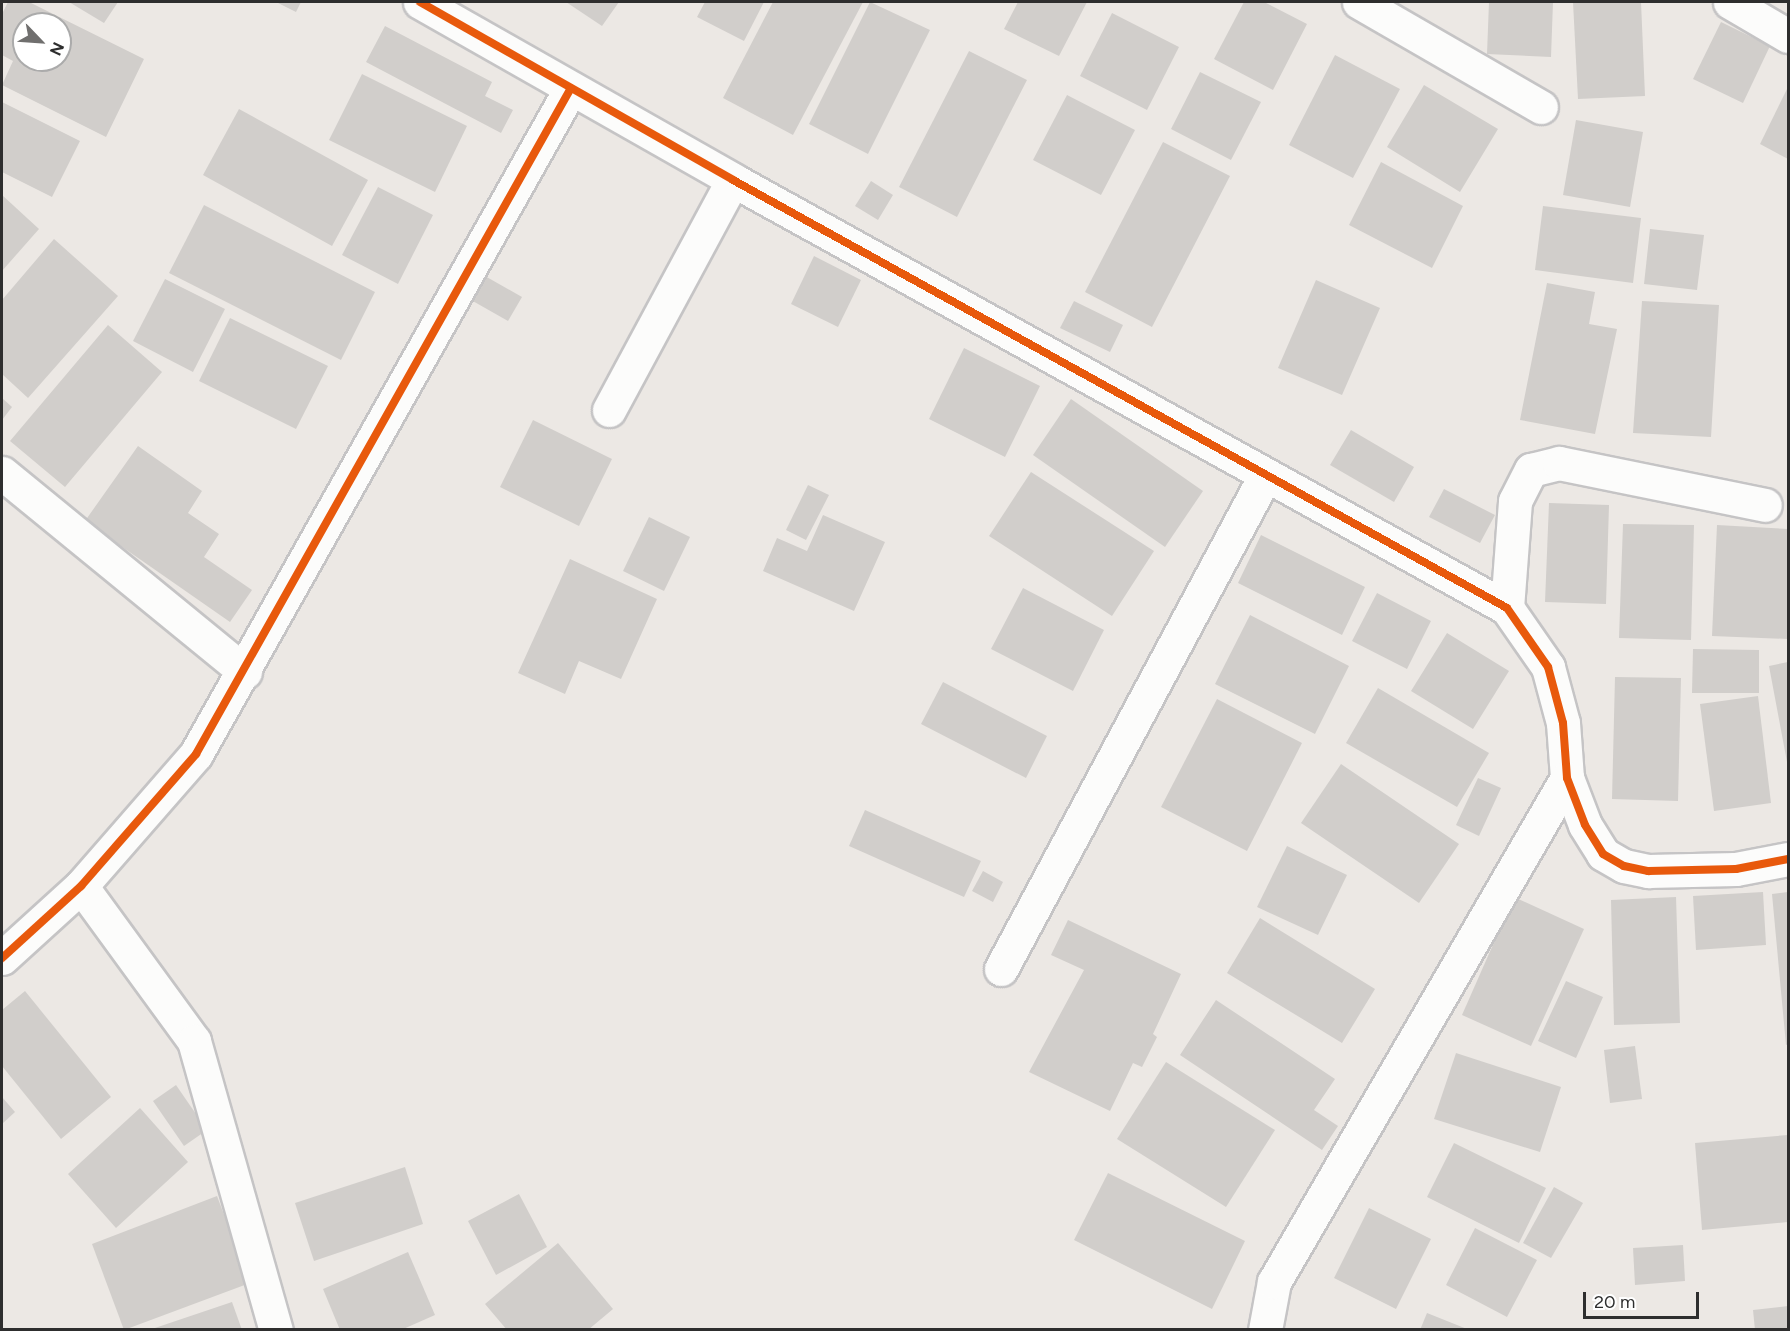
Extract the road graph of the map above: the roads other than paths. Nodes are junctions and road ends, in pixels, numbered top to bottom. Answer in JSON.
{"nodes":[{"id":1,"x":420,"y":2,"type":"edge"},
{"id":2,"x":1359,"y":2,"type":"edge"},
{"id":3,"x":1730,"y":2,"type":"edge"},
{"id":4,"x":1788,"y":36,"type":"edge"},
{"id":5,"x":571,"y":88,"type":"junction"},
{"id":6,"x":1541,"y":107,"type":"dead end"},
{"id":7,"x":733,"y":180,"type":"junction"},
{"id":8,"x":609,"y":410,"type":"dead end"},
{"id":9,"x":2,"y":473,"type":"edge"},
{"id":10,"x":1265,"y":476,"type":"junction"},
{"id":11,"x":1765,"y":505,"type":"dead end"},
{"id":12,"x":1507,"y":608,"type":"junction"},
{"id":13,"x":245,"y":672,"type":"junction"},
{"id":14,"x":1567,"y":778,"type":"junction"},
{"id":15,"x":1788,"y":859,"type":"edge"},
{"id":16,"x":81,"y":886,"type":"junction"},
{"id":17,"x":2,"y":958,"type":"edge"},
{"id":18,"x":1001,"y":969,"type":"dead end"},
{"id":19,"x":276,"y":1329,"type":"edge"},
{"id":20,"x":1265,"y":1329,"type":"edge"}],
"edges":[{"from":1,"to":5,"type":"street"},
{"from":2,"to":6,"type":"street"},
{"from":3,"to":4,"type":"street"},
{"from":5,"to":7,"type":"street"},
{"from":5,"to":13,"type":"street"},
{"from":7,"to":8,"type":"street"},
{"from":7,"to":10,"type":"street"},
{"from":9,"to":13,"type":"street"},
{"from":10,"to":12,"type":"street"},
{"from":10,"to":18,"type":"street"},
{"from":11,"to":12,"type":"street"},
{"from":12,"to":14,"type":"street"},
{"from":13,"to":16,"type":"street"},
{"from":14,"to":15,"type":"street"},
{"from":14,"to":20,"type":"street"},
{"from":16,"to":17,"type":"street"},
{"from":16,"to":19,"type":"street"}]}
